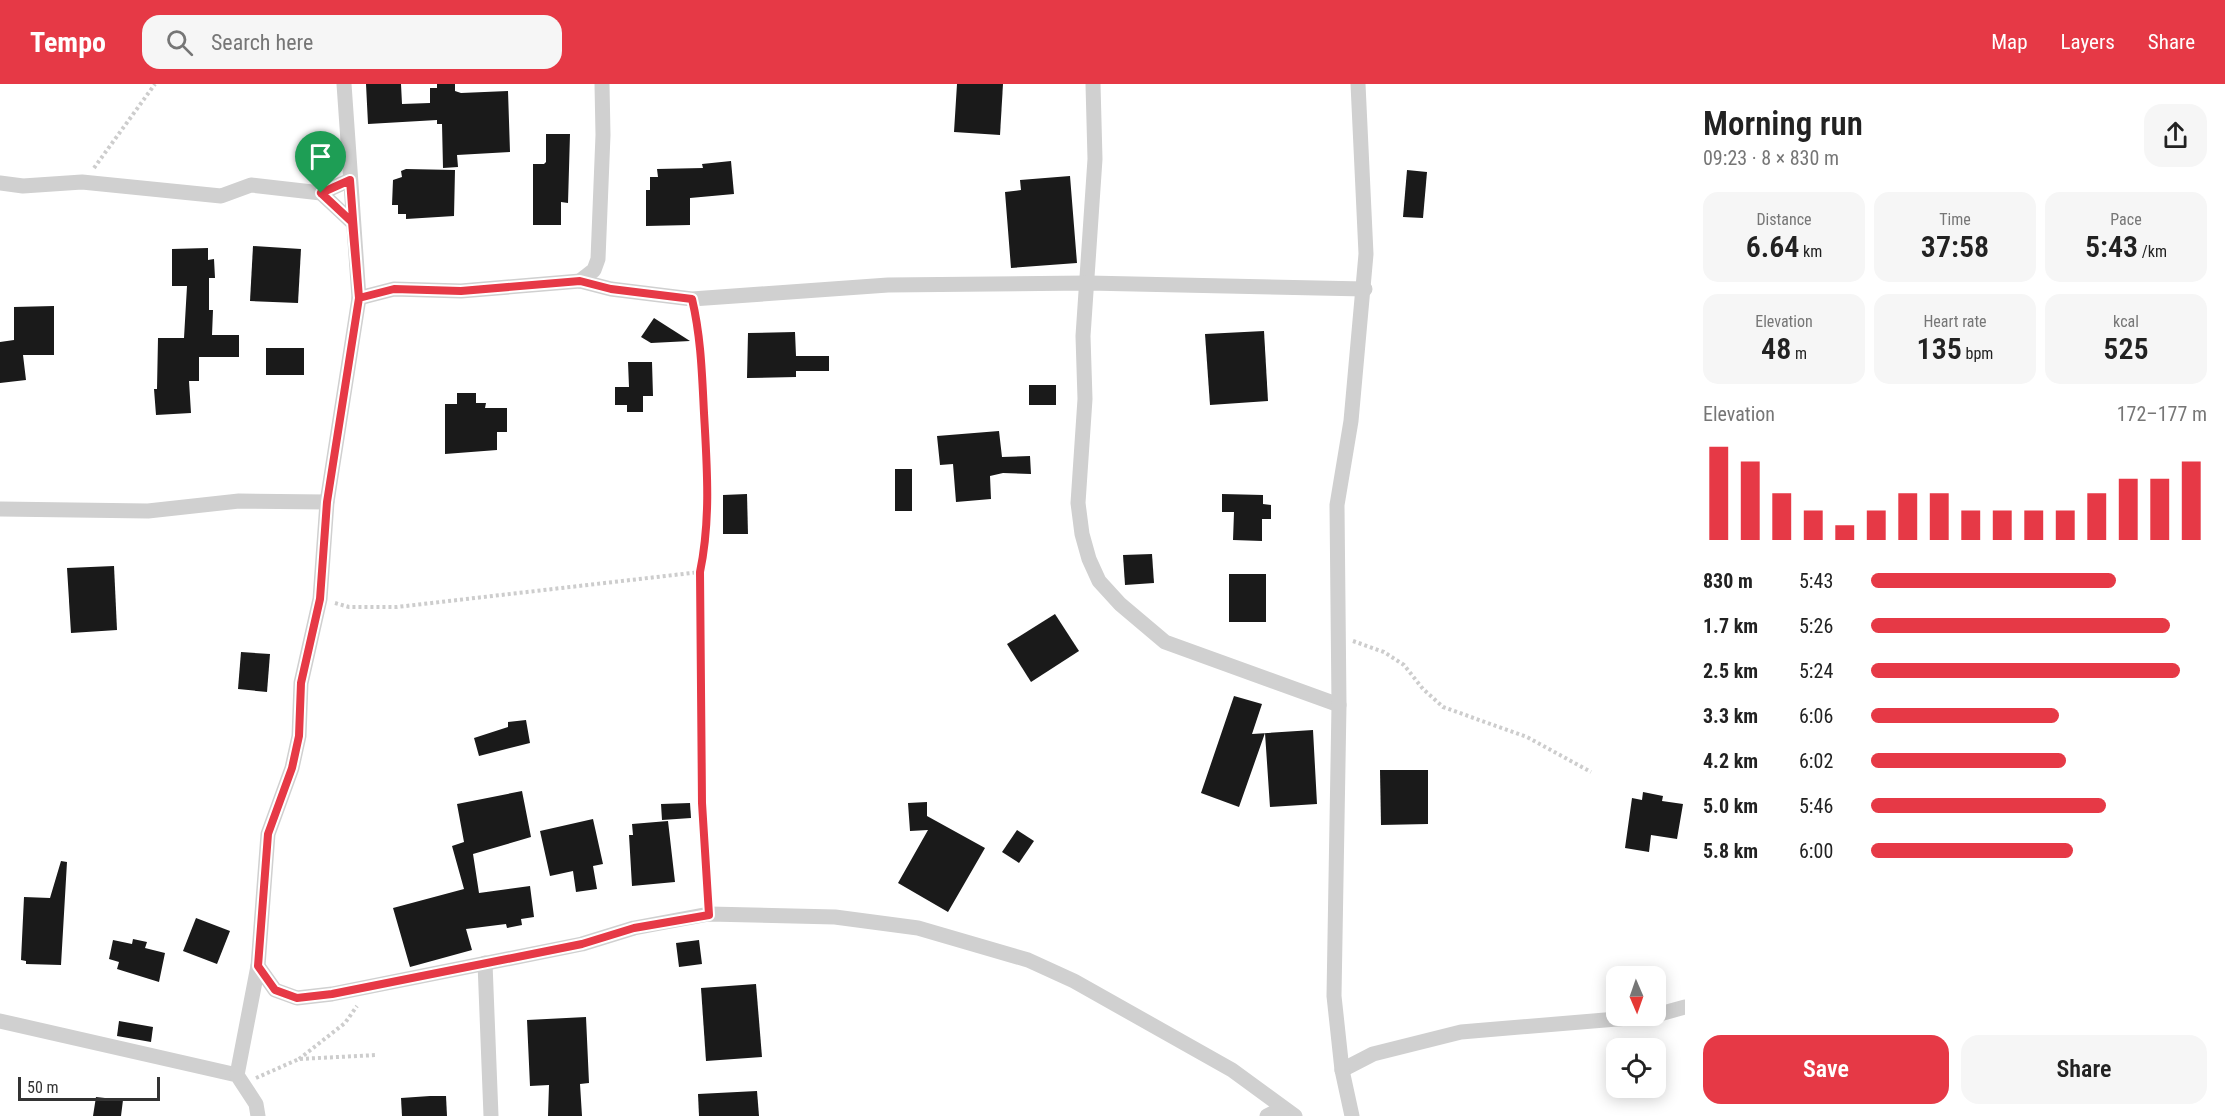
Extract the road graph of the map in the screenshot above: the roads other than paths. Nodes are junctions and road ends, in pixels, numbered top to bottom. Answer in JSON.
{"nodes":[{"id":1,"x":344,"y":84,"type":"edge"},
{"id":2,"x":602,"y":84,"type":"edge"},
{"id":3,"x":1093,"y":84,"type":"edge"},
{"id":4,"x":1358,"y":84,"type":"edge"},
{"id":5,"x":350,"y":180,"type":"junction"},
{"id":6,"x":0,"y":183,"type":"edge"},
{"id":7,"x":321,"y":193,"type":"junction"},
{"id":8,"x":352,"y":222,"type":"junction"},
{"id":9,"x":580,"y":281,"type":"junction"},
{"id":10,"x":1088,"y":283,"type":"junction"},
{"id":11,"x":1365,"y":289,"type":"junction"},
{"id":12,"x":359,"y":298,"type":"junction"},
{"id":13,"x":327,"y":502,"type":"junction"},
{"id":14,"x":0,"y":508,"type":"edge"},
{"id":15,"x":1339,"y":705,"type":"junction"},
{"id":16,"x":485,"y":963,"type":"junction"},
{"id":17,"x":258,"y":966,"type":"junction"},
{"id":18,"x":1685,"y":1007,"type":"edge"},
{"id":19,"x":1666,"y":1012,"type":"edge"},
{"id":20,"x":0,"y":1021,"type":"edge"},
{"id":21,"x":1606,"y":1021,"type":"edge"},
{"id":22,"x":1342,"y":1070,"type":"junction"},
{"id":23,"x":241,"y":1079,"type":"junction"},
{"id":24,"x":1289,"y":1112,"type":"edge"},
{"id":25,"x":258,"y":1116,"type":"edge"},
{"id":26,"x":491,"y":1116,"type":"edge"},
{"id":27,"x":1267,"y":1116,"type":"edge"},
{"id":28,"x":1352,"y":1116,"type":"edge"}],
"edges":[{"from":1,"to":5,"type":"street"},
{"from":2,"to":9,"type":"street"},
{"from":3,"to":10,"type":"street"},
{"from":4,"to":11,"type":"street"},
{"from":5,"to":7,"type":"street"},
{"from":5,"to":8,"type":"street"},
{"from":6,"to":7,"type":"street"},
{"from":7,"to":8,"type":"street"},
{"from":8,"to":12,"type":"street"},
{"from":9,"to":10,"type":"street"},
{"from":9,"to":12,"type":"street"},
{"from":10,"to":11,"type":"street"},
{"from":10,"to":15,"type":"street"},
{"from":11,"to":15,"type":"street"},
{"from":12,"to":13,"type":"street"},
{"from":13,"to":14,"type":"street"},
{"from":13,"to":17,"type":"street"},
{"from":15,"to":22,"type":"street"},
{"from":16,"to":17,"type":"street"},
{"from":16,"to":24,"type":"street"},
{"from":16,"to":26,"type":"street"},
{"from":17,"to":23,"type":"street"},
{"from":18,"to":19,"type":"street"},
{"from":20,"to":23,"type":"street"},
{"from":21,"to":22,"type":"street"},
{"from":22,"to":28,"type":"street"},
{"from":23,"to":25,"type":"street"},
{"from":24,"to":27,"type":"street"}]}
